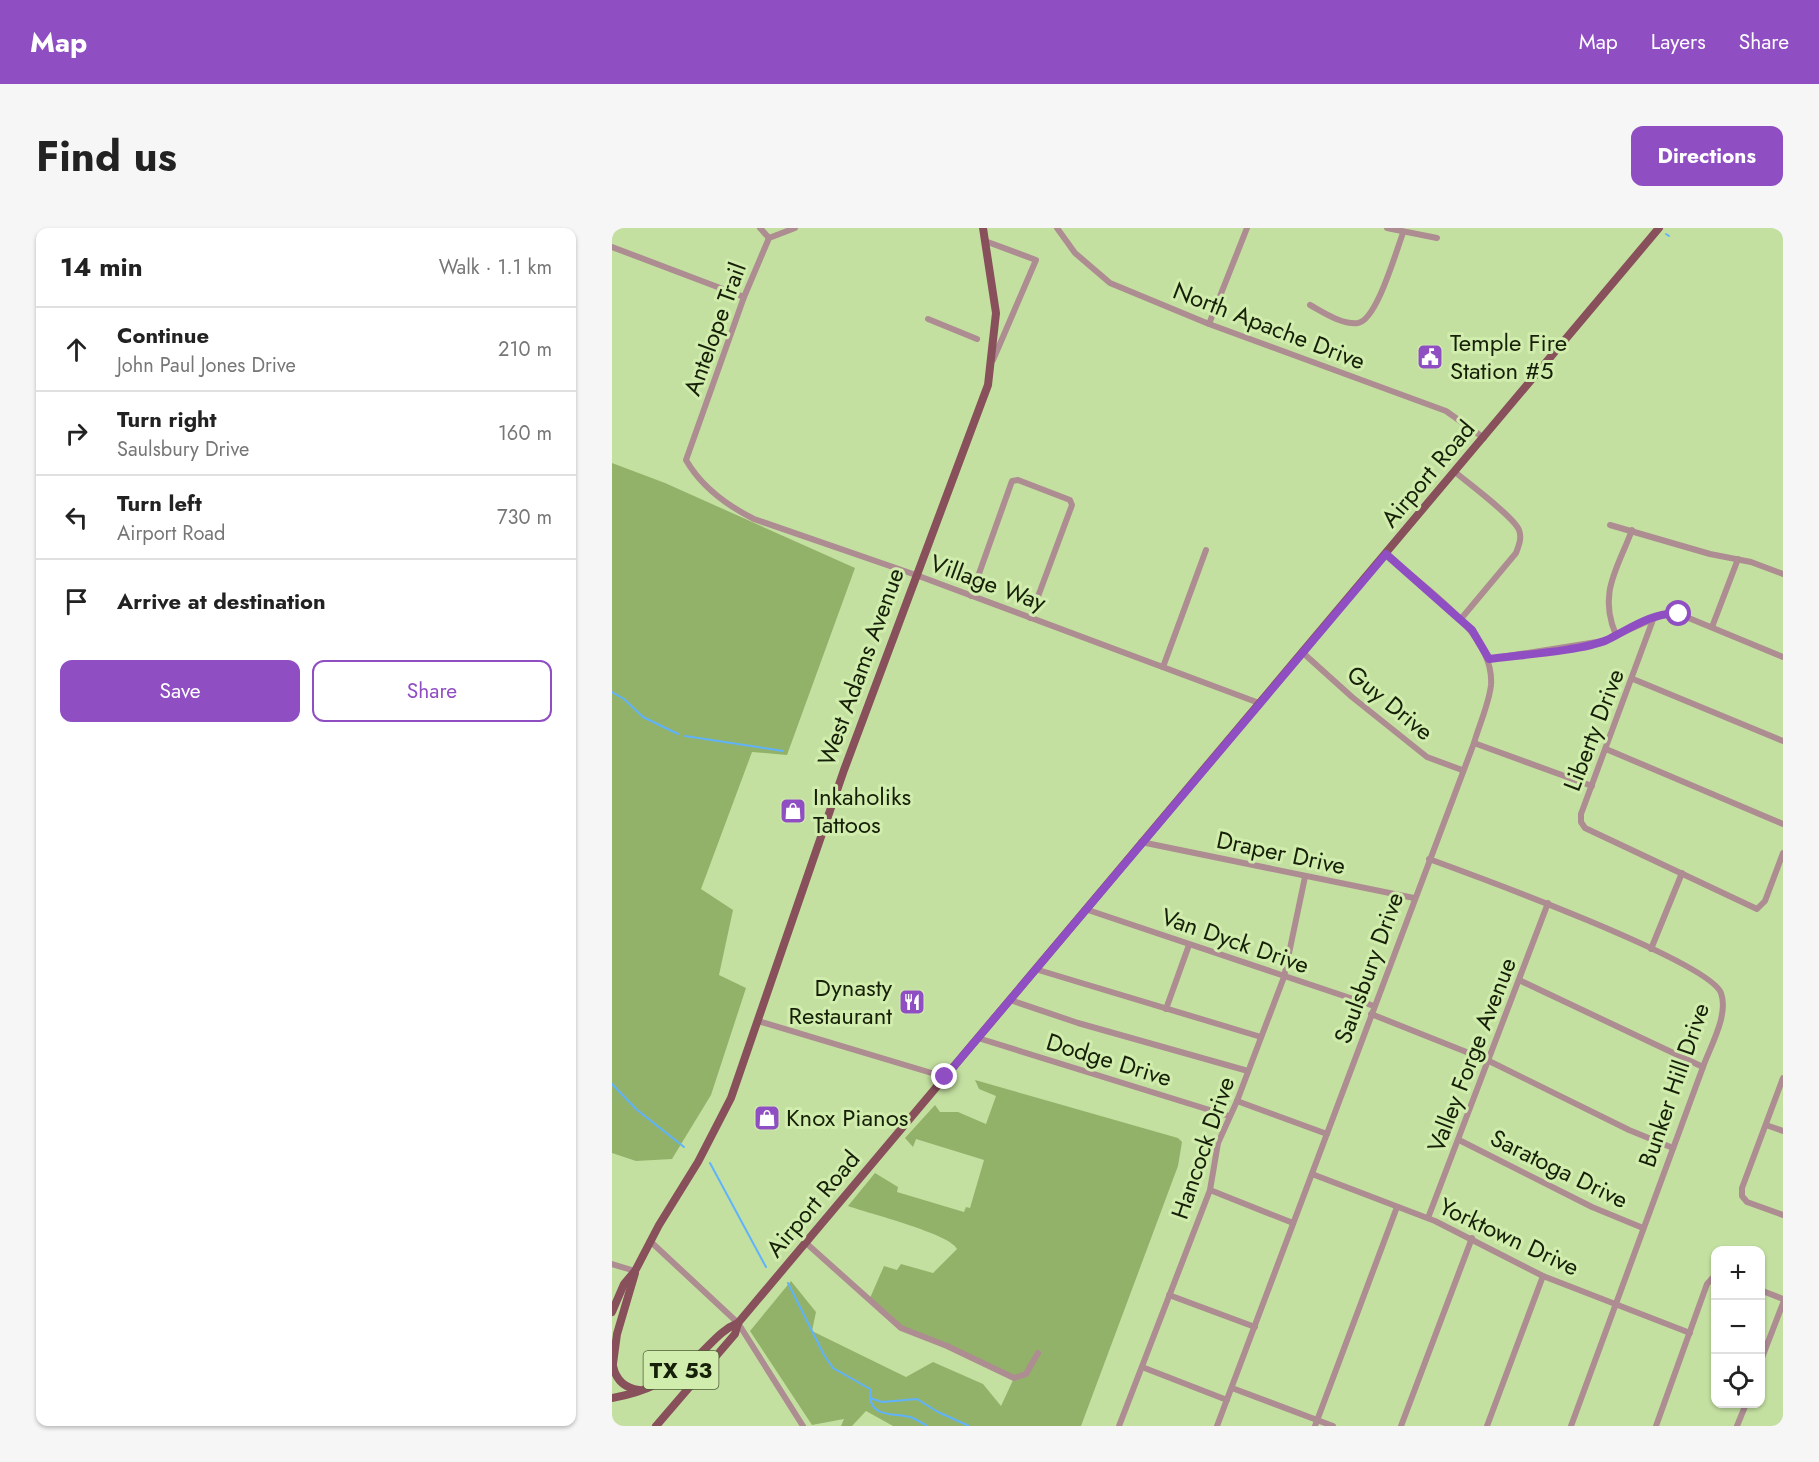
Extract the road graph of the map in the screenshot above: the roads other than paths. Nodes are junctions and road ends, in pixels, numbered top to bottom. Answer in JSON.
{"nodes":[{"id":1,"x":760,"y":228,"type":"edge"},
{"id":2,"x":795,"y":228,"type":"edge"},
{"id":3,"x":983,"y":228,"type":"edge"},
{"id":4,"x":1057,"y":228,"type":"edge"},
{"id":5,"x":1247,"y":228,"type":"edge"},
{"id":6,"x":1387,"y":228,"type":"edge"},
{"id":7,"x":1659,"y":228,"type":"edge"},
{"id":8,"x":1403,"y":233,"type":"junction"},
{"id":9,"x":769,"y":238,"type":"junction"},
{"id":10,"x":1437,"y":238,"type":"dead end"},
{"id":11,"x":985,"y":241,"type":"junction"},
{"id":12,"x":612,"y":247,"type":"edge"},
{"id":13,"x":744,"y":297,"type":"junction"},
{"id":14,"x":1310,"y":305,"type":"dead end"},
{"id":15,"x":928,"y":319,"type":"dead end"},
{"id":16,"x":1209,"y":324,"type":"junction"},
{"id":17,"x":977,"y":339,"type":"dead end"},
{"id":18,"x":993,"y":360,"type":"junction"},
{"id":19,"x":1484,"y":438,"type":"junction"},
{"id":20,"x":686,"y":460,"type":"joint"},
{"id":21,"x":1455,"y":472,"type":"junction"},
{"id":22,"x":1610,"y":525,"type":"dead end"},
{"id":23,"x":1632,"y":530,"type":"junction"},
{"id":24,"x":1206,"y":550,"type":"dead end"},
{"id":25,"x":1386,"y":554,"type":"junction"},
{"id":26,"x":1738,"y":560,"type":"junction"},
{"id":27,"x":1783,"y":574,"type":"edge"},
{"id":28,"x":916,"y":575,"type":"junction"},
{"id":29,"x":971,"y":596,"type":"junction"},
{"id":30,"x":1654,"y":617,"type":"junction"},
{"id":31,"x":1030,"y":618,"type":"junction"},
{"id":32,"x":1460,"y":620,"type":"junction"},
{"id":33,"x":1712,"y":627,"type":"junction"},
{"id":34,"x":1616,"y":635,"type":"junction"},
{"id":35,"x":1302,"y":652,"type":"junction"},
{"id":36,"x":1783,"y":657,"type":"edge"},
{"id":37,"x":1489,"y":659,"type":"junction"},
{"id":38,"x":1163,"y":667,"type":"junction"},
{"id":39,"x":1633,"y":679,"type":"junction"},
{"id":40,"x":1259,"y":703,"type":"junction"},
{"id":41,"x":1783,"y":741,"type":"edge"},
{"id":42,"x":1474,"y":743,"type":"junction"},
{"id":43,"x":1606,"y":749,"type":"junction"},
{"id":44,"x":1462,"y":770,"type":"junction"},
{"id":45,"x":1592,"y":786,"type":"junction"},
{"id":46,"x":1783,"y":824,"type":"edge"},
{"id":47,"x":1142,"y":842,"type":"junction"},
{"id":48,"x":1783,"y":853,"type":"edge"},
{"id":49,"x":1429,"y":859,"type":"junction"},
{"id":50,"x":1682,"y":873,"type":"junction"},
{"id":51,"x":1305,"y":877,"type":"junction"},
{"id":52,"x":1413,"y":898,"type":"junction"},
{"id":53,"x":1548,"y":903,"type":"junction"},
{"id":54,"x":1085,"y":909,"type":"junction"},
{"id":55,"x":1190,"y":945,"type":"junction"},
{"id":56,"x":1651,"y":950,"type":"junction"},
{"id":57,"x":1035,"y":969,"type":"junction"},
{"id":58,"x":1284,"y":977,"type":"junction"},
{"id":59,"x":1519,"y":980,"type":"junction"},
{"id":60,"x":1010,"y":1000,"type":"junction"},
{"id":61,"x":1374,"y":1006,"type":"junction"},
{"id":62,"x":1166,"y":1009,"type":"junction"},
{"id":63,"x":1371,"y":1014,"type":"junction"},
{"id":64,"x":758,"y":1021,"type":"junction"},
{"id":65,"x":1261,"y":1037,"type":"junction"},
{"id":66,"x":978,"y":1038,"type":"junction"},
{"id":67,"x":1489,"y":1061,"type":"junction"},
{"id":68,"x":1703,"y":1067,"type":"junction"},
{"id":69,"x":1248,"y":1071,"type":"junction"},
{"id":70,"x":945,"y":1077,"type":"junction"},
{"id":71,"x":1783,"y":1078,"type":"edge"},
{"id":72,"x":1237,"y":1101,"type":"junction"},
{"id":73,"x":1229,"y":1116,"type":"junction"},
{"id":74,"x":1766,"y":1125,"type":"junction"},
{"id":75,"x":1783,"y":1131,"type":"edge"},
{"id":76,"x":1327,"y":1134,"type":"junction"},
{"id":77,"x":1459,"y":1140,"type":"junction"},
{"id":78,"x":1673,"y":1148,"type":"junction"},
{"id":79,"x":1312,"y":1174,"type":"junction"},
{"id":80,"x":1210,"y":1190,"type":"junction"},
{"id":81,"x":1397,"y":1207,"type":"junction"},
{"id":82,"x":1783,"y":1215,"type":"edge"},
{"id":83,"x":1428,"y":1218,"type":"junction"},
{"id":84,"x":1293,"y":1223,"type":"junction"},
{"id":85,"x":1643,"y":1228,"type":"junction"},
{"id":86,"x":1472,"y":1238,"type":"junction"},
{"id":87,"x":650,"y":1241,"type":"junction"},
{"id":88,"x":806,"y":1243,"type":"junction"},
{"id":89,"x":612,"y":1264,"type":"edge"},
{"id":90,"x":635,"y":1271,"type":"junction"},
{"id":91,"x":1543,"y":1276,"type":"junction"},
{"id":92,"x":1711,"y":1280,"type":"edge"},
{"id":93,"x":1765,"y":1292,"type":"edge"},
{"id":94,"x":1169,"y":1295,"type":"junction"},
{"id":95,"x":1783,"y":1301,"type":"edge"},
{"id":96,"x":1616,"y":1304,"type":"junction"},
{"id":97,"x":612,"y":1312,"type":"edge"},
{"id":98,"x":738,"y":1323,"type":"junction"},
{"id":99,"x":1255,"y":1327,"type":"junction"},
{"id":100,"x":1690,"y":1334,"type":"junction"},
{"id":101,"x":1038,"y":1353,"type":"dead end"},
{"id":102,"x":1764,"y":1354,"type":"edge"},
{"id":103,"x":613,"y":1367,"type":"edge"},
{"id":104,"x":1142,"y":1367,"type":"junction"},
{"id":105,"x":1232,"y":1389,"type":"junction"},
{"id":106,"x":644,"y":1390,"type":"junction"},
{"id":107,"x":612,"y":1398,"type":"edge"},
{"id":108,"x":1227,"y":1400,"type":"junction"},
{"id":109,"x":1744,"y":1408,"type":"edge"},
{"id":110,"x":1316,"y":1423,"type":"edge"},
{"id":111,"x":656,"y":1426,"type":"edge"},
{"id":112,"x":803,"y":1426,"type":"edge"},
{"id":113,"x":1119,"y":1426,"type":"edge"},
{"id":114,"x":1217,"y":1426,"type":"edge"},
{"id":115,"x":1333,"y":1426,"type":"edge"},
{"id":116,"x":1401,"y":1426,"type":"edge"},
{"id":117,"x":1487,"y":1426,"type":"edge"},
{"id":118,"x":1571,"y":1426,"type":"edge"},
{"id":119,"x":1656,"y":1426,"type":"edge"},
{"id":120,"x":1737,"y":1426,"type":"edge"}],
"edges":[{"from":1,"to":9,"type":"street"},
{"from":2,"to":9,"type":"street","name":"Antelope Trail"},
{"from":3,"to":11,"type":"main road","name":"West Adams Avenue"},
{"from":4,"to":16,"type":"street","name":"North Apache Drive"},
{"from":5,"to":16,"type":"street"},
{"from":6,"to":8,"type":"street"},
{"from":7,"to":19,"type":"main road","name":"Airport Road","number":"TX 53"},
{"from":8,"to":10,"type":"street"},
{"from":8,"to":14,"type":"street"},
{"from":9,"to":13,"type":"street","name":"Antelope Trail"},
{"from":11,"to":18,"type":"main road","name":"West Adams Avenue"},
{"from":11,"to":18,"type":"street"},
{"from":12,"to":13,"type":"street"},
{"from":13,"to":20,"type":"street","name":"Antelope Trail"},
{"from":15,"to":17,"type":"street"},
{"from":16,"to":19,"type":"street","name":"North Apache Drive"},
{"from":18,"to":28,"type":"main road","name":"West Adams Avenue"},
{"from":19,"to":21,"type":"main road","name":"Airport Road","number":"TX 53"},
{"from":20,"to":28,"type":"street","name":"Village Way"},
{"from":21,"to":25,"type":"main road","name":"Airport Road","number":"TX 53"},
{"from":21,"to":32,"type":"street"},
{"from":22,"to":23,"type":"street"},
{"from":23,"to":26,"type":"street"},
{"from":23,"to":34,"type":"street"},
{"from":24,"to":38,"type":"street"},
{"from":25,"to":32,"type":"street","name":"Saulsbury Drive"},
{"from":25,"to":35,"type":"main road","name":"Airport Road","number":"TX 53"},
{"from":26,"to":27,"type":"street"},
{"from":26,"to":33,"type":"street"},
{"from":28,"to":29,"type":"street","name":"Village Way"},
{"from":28,"to":64,"type":"main road","name":"West Adams Avenue"},
{"from":29,"to":31,"type":"street","name":"Village Way"},
{"from":29,"to":31,"type":"street"},
{"from":30,"to":33,"type":"street"},
{"from":30,"to":34,"type":"street"},
{"from":30,"to":39,"type":"street","name":"Liberty Drive"},
{"from":31,"to":38,"type":"street","name":"Village Way"},
{"from":32,"to":37,"type":"street","name":"Saulsbury Drive"},
{"from":33,"to":36,"type":"street"},
{"from":34,"to":37,"type":"street"},
{"from":35,"to":40,"type":"main road","name":"Airport Road","number":"TX 53"},
{"from":35,"to":44,"type":"street","name":"Guy Drive"},
{"from":37,"to":42,"type":"street","name":"Saulsbury Drive"},
{"from":38,"to":40,"type":"street","name":"Village Way"},
{"from":39,"to":41,"type":"street"},
{"from":39,"to":43,"type":"street","name":"Liberty Drive"},
{"from":40,"to":47,"type":"main road","name":"Airport Road","number":"TX 53"},
{"from":42,"to":44,"type":"street","name":"Saulsbury Drive"},
{"from":42,"to":45,"type":"street"},
{"from":43,"to":45,"type":"street","name":"Liberty Drive"},
{"from":43,"to":46,"type":"street"},
{"from":44,"to":49,"type":"street","name":"Saulsbury Drive"},
{"from":45,"to":50,"type":"street","name":"Liberty Drive"},
{"from":47,"to":51,"type":"street","name":"Draper Drive"},
{"from":47,"to":54,"type":"main road","name":"Airport Road","number":"TX 53"},
{"from":48,"to":50,"type":"street"},
{"from":49,"to":52,"type":"street","name":"Saulsbury Drive"},
{"from":49,"to":53,"type":"street","name":"Bunker Hill Drive"},
{"from":50,"to":56,"type":"street"},
{"from":51,"to":52,"type":"street","name":"Draper Drive"},
{"from":51,"to":58,"type":"street","name":"Hancock Drive"},
{"from":52,"to":61,"type":"street","name":"Saulsbury Drive"},
{"from":53,"to":56,"type":"street","name":"Bunker Hill Drive"},
{"from":53,"to":59,"type":"street","name":"Valley Forge Avenue"},
{"from":54,"to":55,"type":"street","name":"Van Dyck Drive"},
{"from":54,"to":57,"type":"main road","name":"Airport Road","number":"TX 53"},
{"from":55,"to":58,"type":"street","name":"Van Dyck Drive"},
{"from":55,"to":62,"type":"street"},
{"from":56,"to":68,"type":"street","name":"Bunker Hill Drive"},
{"from":57,"to":60,"type":"main road","name":"Airport Road","number":"TX 53"},
{"from":57,"to":62,"type":"street"},
{"from":58,"to":61,"type":"street","name":"Van Dyck Drive"},
{"from":58,"to":65,"type":"street","name":"Hancock Drive"},
{"from":59,"to":67,"type":"street","name":"Valley Forge Avenue"},
{"from":59,"to":68,"type":"street"},
{"from":60,"to":66,"type":"main road","name":"Airport Road","number":"TX 53"},
{"from":60,"to":69,"type":"street"},
{"from":61,"to":63,"type":"street","name":"Saulsbury Drive"},
{"from":62,"to":65,"type":"street"},
{"from":63,"to":67,"type":"street"},
{"from":63,"to":76,"type":"street","name":"Saulsbury Drive"},
{"from":64,"to":70,"type":"street"},
{"from":64,"to":87,"type":"main road","name":"West Adams Avenue"},
{"from":65,"to":69,"type":"street","name":"Hancock Drive"},
{"from":66,"to":70,"type":"main road","name":"Airport Road","number":"TX 53"},
{"from":66,"to":73,"type":"street","name":"Dodge Drive"},
{"from":67,"to":77,"type":"street","name":"Valley Forge Avenue"},
{"from":67,"to":78,"type":"street"},
{"from":68,"to":78,"type":"street","name":"Bunker Hill Drive"},
{"from":69,"to":72,"type":"street","name":"Hancock Drive"},
{"from":70,"to":88,"type":"main road","name":"Airport Road","number":"TX 53"},
{"from":71,"to":74,"type":"street"},
{"from":72,"to":73,"type":"street","name":"Hancock Drive"},
{"from":72,"to":76,"type":"street"},
{"from":73,"to":80,"type":"street","name":"Hancock Drive"},
{"from":74,"to":75,"type":"street"},
{"from":74,"to":82,"type":"street"},
{"from":76,"to":79,"type":"street","name":"Saulsbury Drive"},
{"from":77,"to":83,"type":"street","name":"Valley Forge Avenue"},
{"from":77,"to":85,"type":"street","name":"Saratoga Drive"},
{"from":78,"to":85,"type":"street","name":"Bunker Hill Drive"},
{"from":79,"to":81,"type":"street","name":"Yorktown Drive"},
{"from":79,"to":84,"type":"street","name":"Saulsbury Drive"},
{"from":80,"to":84,"type":"street"},
{"from":80,"to":94,"type":"street","name":"Hancock Drive"},
{"from":81,"to":83,"type":"street","name":"Yorktown Drive"},
{"from":81,"to":110,"type":"street"},
{"from":83,"to":86,"type":"street","name":"Yorktown Drive"},
{"from":84,"to":99,"type":"street","name":"Saulsbury Drive"},
{"from":85,"to":96,"type":"street","name":"Bunker Hill Drive"},
{"from":86,"to":91,"type":"street","name":"Yorktown Drive"},
{"from":86,"to":116,"type":"street"},
{"from":87,"to":90,"type":"main road","name":"West Adams Avenue"},
{"from":87,"to":98,"type":"street"},
{"from":88,"to":98,"type":"main road","name":"Airport Road","number":"TX 53"},
{"from":88,"to":101,"type":"street"},
{"from":89,"to":90,"type":"street"},
{"from":90,"to":97,"type":"main road","name":"West Adams Avenue"},
{"from":90,"to":103,"type":"main road","name":"West Adams Avenue"},
{"from":91,"to":96,"type":"street","name":"Yorktown Drive"},
{"from":91,"to":117,"type":"street"},
{"from":92,"to":100,"type":"street"},
{"from":93,"to":95,"type":"street"},
{"from":94,"to":99,"type":"street"},
{"from":94,"to":104,"type":"street","name":"Hancock Drive"},
{"from":95,"to":102,"type":"street"},
{"from":96,"to":100,"type":"street","name":"Yorktown Drive"},
{"from":96,"to":118,"type":"street","name":"Bunker Hill Drive"},
{"from":98,"to":106,"type":"main road","name":"Airport Road","number":"TX 53"},
{"from":98,"to":111,"type":"main road","name":"Airport Road","number":"TX 53"},
{"from":98,"to":112,"type":"street"},
{"from":99,"to":105,"type":"street","name":"Saulsbury Drive"},
{"from":100,"to":119,"type":"street"},
{"from":103,"to":106,"type":"main road"},
{"from":104,"to":108,"type":"street"},
{"from":104,"to":113,"type":"street","name":"Hancock Drive"},
{"from":105,"to":108,"type":"street","name":"Saulsbury Drive"},
{"from":105,"to":110,"type":"street"},
{"from":106,"to":107,"type":"main road","name":"Airport Road","number":"TX 53"},
{"from":108,"to":114,"type":"street","name":"Saulsbury Drive"},
{"from":109,"to":120,"type":"street"},
{"from":110,"to":115,"type":"street"}]}
